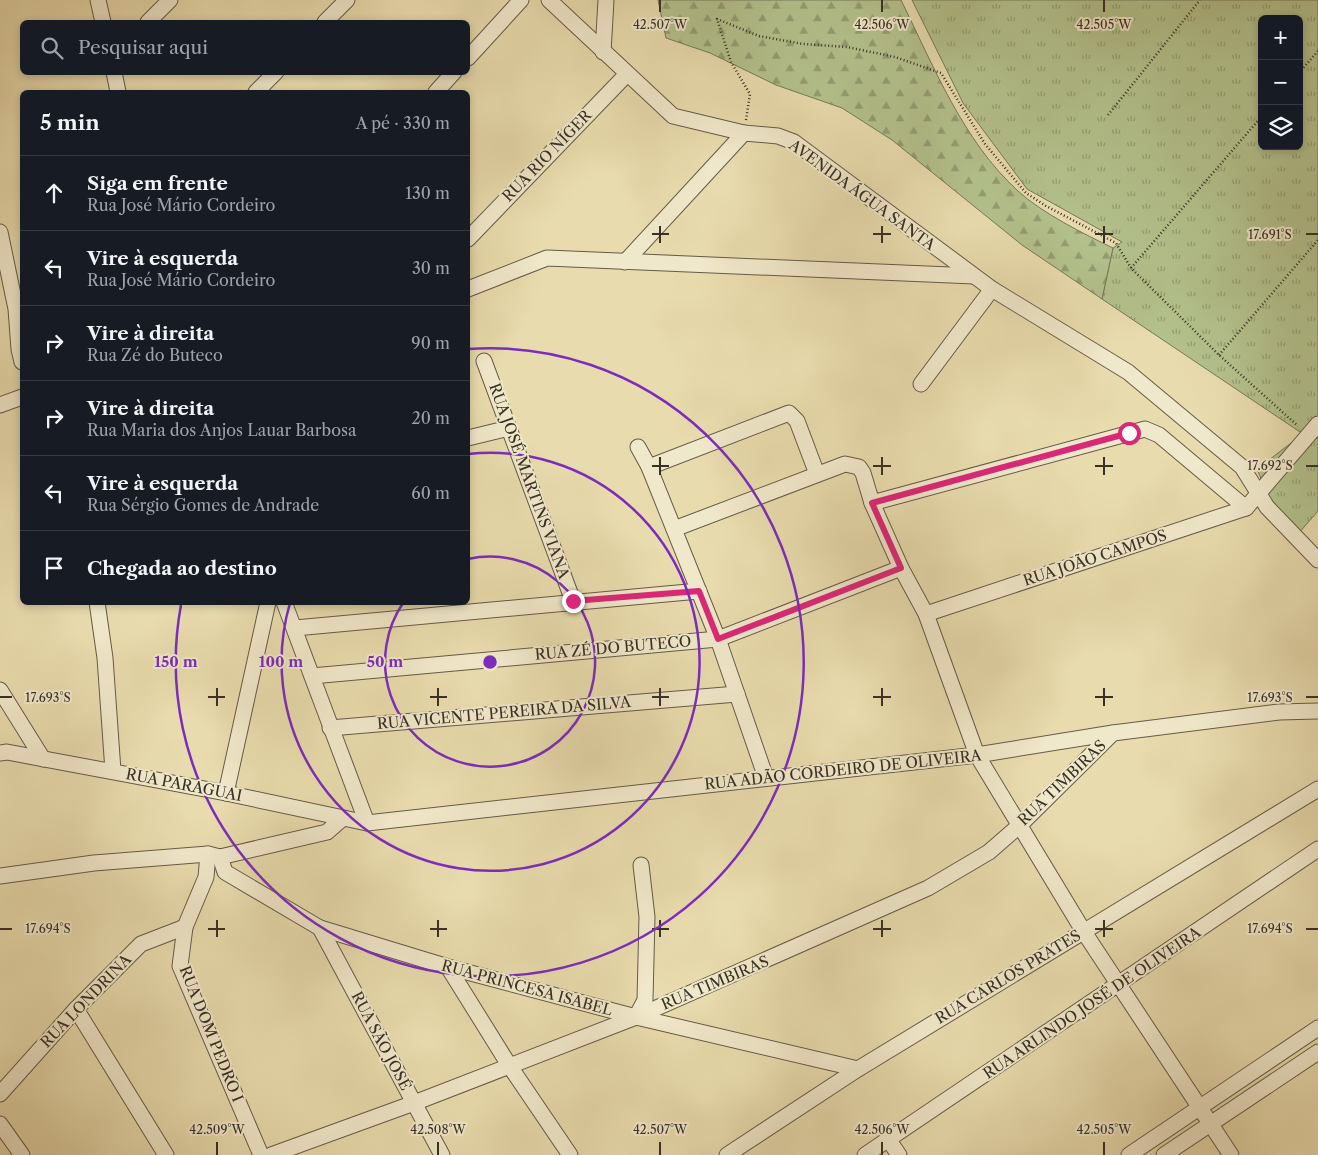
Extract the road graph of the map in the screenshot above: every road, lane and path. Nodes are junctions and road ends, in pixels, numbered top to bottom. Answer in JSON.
{"nodes":[{"id":1,"x":98,"y":0,"type":"edge"},
{"id":2,"x":170,"y":0,"type":"edge"},
{"id":3,"x":346,"y":0,"type":"edge"},
{"id":4,"x":521,"y":0,"type":"edge"},
{"id":5,"x":549,"y":0,"type":"edge"},
{"id":6,"x":606,"y":0,"type":"edge"},
{"id":7,"x":1200,"y":0,"type":"edge"},
{"id":8,"x":103,"y":20,"type":"edge"},
{"id":9,"x":150,"y":20,"type":"edge"},
{"id":10,"x":327,"y":20,"type":"edge"},
{"id":11,"x":1318,"y":51,"type":"edge"},
{"id":12,"x":603,"y":52,"type":"junction"},
{"id":13,"x":470,"y":56,"type":"edge"},
{"id":14,"x":1303,"y":68,"type":"edge"},
{"id":15,"x":627,"y":74,"type":"junction"},
{"id":16,"x":115,"y":75,"type":"edge"},
{"id":17,"x":273,"y":75,"type":"edge"},
{"id":18,"x":451,"y":75,"type":"edge"},
{"id":19,"x":118,"y":90,"type":"edge"},
{"id":20,"x":258,"y":90,"type":"edge"},
{"id":21,"x":438,"y":90,"type":"edge"},
{"id":22,"x":1108,"y":115,"type":"dead end"},
{"id":23,"x":1258,"y":121,"type":"edge"},
{"id":24,"x":744,"y":133,"type":"junction"},
{"id":25,"x":0,"y":232,"type":"edge"},
{"id":26,"x":470,"y":237,"type":"edge"},
{"id":27,"x":1318,"y":240,"type":"edge"},
{"id":28,"x":2,"y":255,"type":"edge"},
{"id":29,"x":625,"y":262,"type":"junction"},
{"id":30,"x":1131,"y":268,"type":"junction"},
{"id":31,"x":974,"y":276,"type":"junction"},
{"id":32,"x":470,"y":288,"type":"edge"},
{"id":33,"x":992,"y":289,"type":"junction"},
{"id":34,"x":20,"y":353,"type":"edge"},
{"id":35,"x":1219,"y":355,"type":"junction"},
{"id":36,"x":484,"y":362,"type":"dead end"},
{"id":37,"x":921,"y":384,"type":"dead end"},
{"id":38,"x":20,"y":398,"type":"edge"},
{"id":39,"x":0,"y":405,"type":"edge"},
{"id":40,"x":509,"y":428,"type":"junction"},
{"id":41,"x":1313,"y":430,"type":"edge"},
{"id":42,"x":470,"y":438,"type":"edge"},
{"id":43,"x":638,"y":447,"type":"dead end"},
{"id":44,"x":649,"y":468,"type":"junction"},
{"id":45,"x":817,"y":474,"type":"junction"},
{"id":46,"x":1258,"y":494,"type":"junction"},
{"id":47,"x":872,"y":503,"type":"junction"},
{"id":48,"x":1246,"y":508,"type":"junction"},
{"id":49,"x":674,"y":529,"type":"junction"},
{"id":50,"x":1318,"y":560,"type":"edge"},
{"id":51,"x":901,"y":568,"type":"junction"},
{"id":52,"x":699,"y":591,"type":"junction"},
{"id":53,"x":573,"y":601,"type":"junction"},
{"id":54,"x":97,"y":605,"type":"edge"},
{"id":55,"x":267,"y":605,"type":"edge"},
{"id":56,"x":285,"y":605,"type":"edge"},
{"id":57,"x":926,"y":614,"type":"junction"},
{"id":58,"x":295,"y":628,"type":"junction"},
{"id":59,"x":718,"y":639,"type":"junction"},
{"id":60,"x":312,"y":676,"type":"junction"},
{"id":61,"x":0,"y":690,"type":"edge"},
{"id":62,"x":737,"y":694,"type":"junction"},
{"id":63,"x":1318,"y":711,"type":"edge"},
{"id":64,"x":330,"y":728,"type":"junction"},
{"id":65,"x":1113,"y":733,"type":"junction"},
{"id":66,"x":0,"y":753,"type":"edge"},
{"id":67,"x":977,"y":755,"type":"junction"},
{"id":68,"x":44,"y":759,"type":"junction"},
{"id":69,"x":113,"y":771,"type":"junction"},
{"id":70,"x":766,"y":778,"type":"junction"},
{"id":71,"x":1318,"y":789,"type":"edge"},
{"id":72,"x":226,"y":792,"type":"junction"},
{"id":73,"x":343,"y":818,"type":"junction"},
{"id":74,"x":367,"y":823,"type":"junction"},
{"id":75,"x":1020,"y":825,"type":"junction"},
{"id":76,"x":1318,"y":849,"type":"edge"},
{"id":77,"x":214,"y":856,"type":"junction"},
{"id":78,"x":640,"y":865,"type":"dead end"},
{"id":79,"x":0,"y":876,"type":"edge"},
{"id":80,"x":185,"y":927,"type":"junction"},
{"id":81,"x":320,"y":928,"type":"junction"},
{"id":82,"x":1084,"y":932,"type":"junction"},
{"id":83,"x":448,"y":967,"type":"junction"},
{"id":84,"x":1119,"y":985,"type":"junction"},
{"id":85,"x":76,"y":1009,"type":"junction"},
{"id":86,"x":636,"y":1017,"type":"junction"},
{"id":87,"x":1318,"y":1028,"type":"edge"},
{"id":88,"x":1318,"y":1052,"type":"edge"},
{"id":89,"x":509,"y":1065,"type":"junction"},
{"id":90,"x":858,"y":1069,"type":"junction"},
{"id":91,"x":0,"y":1094,"type":"edge"},
{"id":92,"x":414,"y":1103,"type":"junction"},
{"id":93,"x":1200,"y":1108,"type":"junction"},
{"id":94,"x":0,"y":1124,"type":"edge"},
{"id":95,"x":1210,"y":1124,"type":"junction"},
{"id":96,"x":888,"y":1139,"type":"junction"},
{"id":97,"x":22,"y":1155,"type":"edge"},
{"id":98,"x":166,"y":1155,"type":"edge"},
{"id":99,"x":261,"y":1155,"type":"edge"},
{"id":100,"x":271,"y":1155,"type":"edge"},
{"id":101,"x":442,"y":1155,"type":"edge"},
{"id":102,"x":570,"y":1155,"type":"edge"},
{"id":103,"x":727,"y":1155,"type":"edge"},
{"id":104,"x":865,"y":1155,"type":"edge"},
{"id":105,"x":899,"y":1155,"type":"edge"},
{"id":106,"x":1129,"y":1155,"type":"edge"},
{"id":107,"x":1164,"y":1155,"type":"edge"},
{"id":108,"x":1231,"y":1155,"type":"edge"}],
"edges":[{"from":1,"to":8,"type":"street"},
{"from":2,"to":9,"type":"street"},
{"from":3,"to":10,"type":"street"},
{"from":4,"to":13,"type":"street"},
{"from":5,"to":12,"type":"street","name":"AVENIDA ÁGUA SANTA"},
{"from":6,"to":12,"type":"street"},
{"from":7,"to":22,"type":"path"},
{"from":11,"to":14,"type":"path"},
{"from":12,"to":15,"type":"street","name":"AVENIDA ÁGUA SANTA"},
{"from":15,"to":24,"type":"street","name":"AVENIDA ÁGUA SANTA"},
{"from":15,"to":26,"type":"street","name":"RUA RIO NÍGER"},
{"from":16,"to":19,"type":"street"},
{"from":17,"to":20,"type":"street"},
{"from":18,"to":21,"type":"street"},
{"from":23,"to":30,"type":"path"},
{"from":24,"to":29,"type":"street"},
{"from":24,"to":30,"type":"path"},
{"from":24,"to":31,"type":"street","name":"AVENIDA ÁGUA SANTA"},
{"from":25,"to":28,"type":"street"},
{"from":27,"to":35,"type":"path"},
{"from":28,"to":34,"type":"street"},
{"from":29,"to":31,"type":"street"},
{"from":29,"to":32,"type":"street"},
{"from":30,"to":35,"type":"path"},
{"from":31,"to":33,"type":"street","name":"AVENIDA ÁGUA SANTA"},
{"from":33,"to":37,"type":"street"},
{"from":33,"to":46,"type":"street","name":"AVENIDA ÁGUA SANTA"},
{"from":35,"to":41,"type":"path"},
{"from":36,"to":40,"type":"street","name":"RUA JOSÉ MARTINS VIANA"},
{"from":38,"to":39,"type":"street"},
{"from":40,"to":42,"type":"street"},
{"from":40,"to":53,"type":"street","name":"RUA JOSÉ MARTINS VIANA"},
{"from":41,"to":46,"type":"street"},
{"from":43,"to":44,"type":"street"},
{"from":44,"to":45,"type":"street"},
{"from":44,"to":49,"type":"street"},
{"from":45,"to":47,"type":"street"},
{"from":45,"to":49,"type":"street"},
{"from":46,"to":48,"type":"street"},
{"from":46,"to":50,"type":"street","name":"AVENIDA ÁGUA SANTA"},
{"from":47,"to":48,"type":"street"},
{"from":47,"to":51,"type":"street"},
{"from":48,"to":57,"type":"street","name":"RUA JOÃO CAMPOS"},
{"from":49,"to":52,"type":"street"},
{"from":51,"to":57,"type":"street"},
{"from":51,"to":59,"type":"street","name":"RUA ZÉ DO BUTECO"},
{"from":52,"to":53,"type":"street"},
{"from":52,"to":59,"type":"street"},
{"from":53,"to":58,"type":"street"},
{"from":54,"to":69,"type":"street"},
{"from":55,"to":72,"type":"street"},
{"from":56,"to":58,"type":"street"},
{"from":57,"to":67,"type":"street"},
{"from":58,"to":60,"type":"street"},
{"from":59,"to":60,"type":"street","name":"RUA ZÉ DO BUTECO"},
{"from":59,"to":62,"type":"street"},
{"from":60,"to":64,"type":"street"},
{"from":61,"to":68,"type":"street"},
{"from":62,"to":64,"type":"street","name":"RUA VICENTE PEREIRA DA SILVA"},
{"from":62,"to":70,"type":"street"},
{"from":63,"to":65,"type":"street","name":"RUA ADÃO CORDEIRO DE OLIVEIRA"},
{"from":64,"to":74,"type":"street"},
{"from":65,"to":67,"type":"street","name":"RUA ADÃO CORDEIRO DE OLIVEIRA"},
{"from":65,"to":75,"type":"street","name":"RUA TIMBIRAS"},
{"from":66,"to":68,"type":"street","name":"RUA PARAGUAI"},
{"from":67,"to":70,"type":"street","name":"RUA ADÃO CORDEIRO DE OLIVEIRA"},
{"from":67,"to":75,"type":"street"},
{"from":68,"to":69,"type":"street","name":"RUA PARAGUAI"},
{"from":69,"to":72,"type":"street","name":"RUA PARAGUAI"},
{"from":70,"to":74,"type":"street","name":"RUA ADÃO CORDEIRO DE OLIVEIRA"},
{"from":71,"to":82,"type":"street","name":"RUA CARLOS PRATES"},
{"from":72,"to":73,"type":"street","name":"RUA PARAGUAI"},
{"from":73,"to":74,"type":"street","name":"RUA PARAGUAI"},
{"from":73,"to":77,"type":"street"},
{"from":75,"to":82,"type":"street"},
{"from":75,"to":86,"type":"street","name":"RUA TIMBIRAS"},
{"from":76,"to":84,"type":"street","name":"RUA ARLINDO JOSÉ DE OLIVEIRA"},
{"from":77,"to":79,"type":"street"},
{"from":77,"to":80,"type":"street","name":"RUA DOM PEDRO I"},
{"from":77,"to":81,"type":"street","name":"RUA PRINCESA ISABEL"},
{"from":78,"to":86,"type":"street"},
{"from":80,"to":85,"type":"street","name":"RUA LONDRINA"},
{"from":80,"to":99,"type":"street","name":"RUA DOM PEDRO I"},
{"from":81,"to":83,"type":"street","name":"RUA PRINCESA ISABEL"},
{"from":81,"to":92,"type":"street","name":"RUA SÃO JOSÉ"},
{"from":82,"to":84,"type":"street"},
{"from":82,"to":90,"type":"street","name":"RUA CARLOS PRATES"},
{"from":83,"to":86,"type":"street","name":"RUA PRINCESA ISABEL"},
{"from":83,"to":89,"type":"street"},
{"from":84,"to":93,"type":"street"},
{"from":84,"to":96,"type":"street","name":"RUA ARLINDO JOSÉ DE OLIVEIRA"},
{"from":85,"to":91,"type":"street","name":"RUA LONDRINA"},
{"from":85,"to":98,"type":"street"},
{"from":86,"to":89,"type":"street","name":"RUA TIMBIRAS"},
{"from":86,"to":90,"type":"street","name":"RUA PRINCESA ISABEL"},
{"from":87,"to":93,"type":"street"},
{"from":88,"to":95,"type":"street"},
{"from":89,"to":92,"type":"street","name":"RUA TIMBIRAS"},
{"from":89,"to":102,"type":"street"},
{"from":90,"to":103,"type":"street","name":"RUA CARLOS PRATES"},
{"from":92,"to":100,"type":"street","name":"RUA TIMBIRAS"},
{"from":92,"to":101,"type":"street","name":"RUA SÃO JOSÉ"},
{"from":93,"to":95,"type":"street"},
{"from":93,"to":106,"type":"street"},
{"from":94,"to":97,"type":"street"},
{"from":95,"to":107,"type":"street"},
{"from":95,"to":108,"type":"street"},
{"from":96,"to":104,"type":"street","name":"RUA ARLINDO JOSÉ DE OLIVEIRA"},
{"from":96,"to":105,"type":"street"}]}
